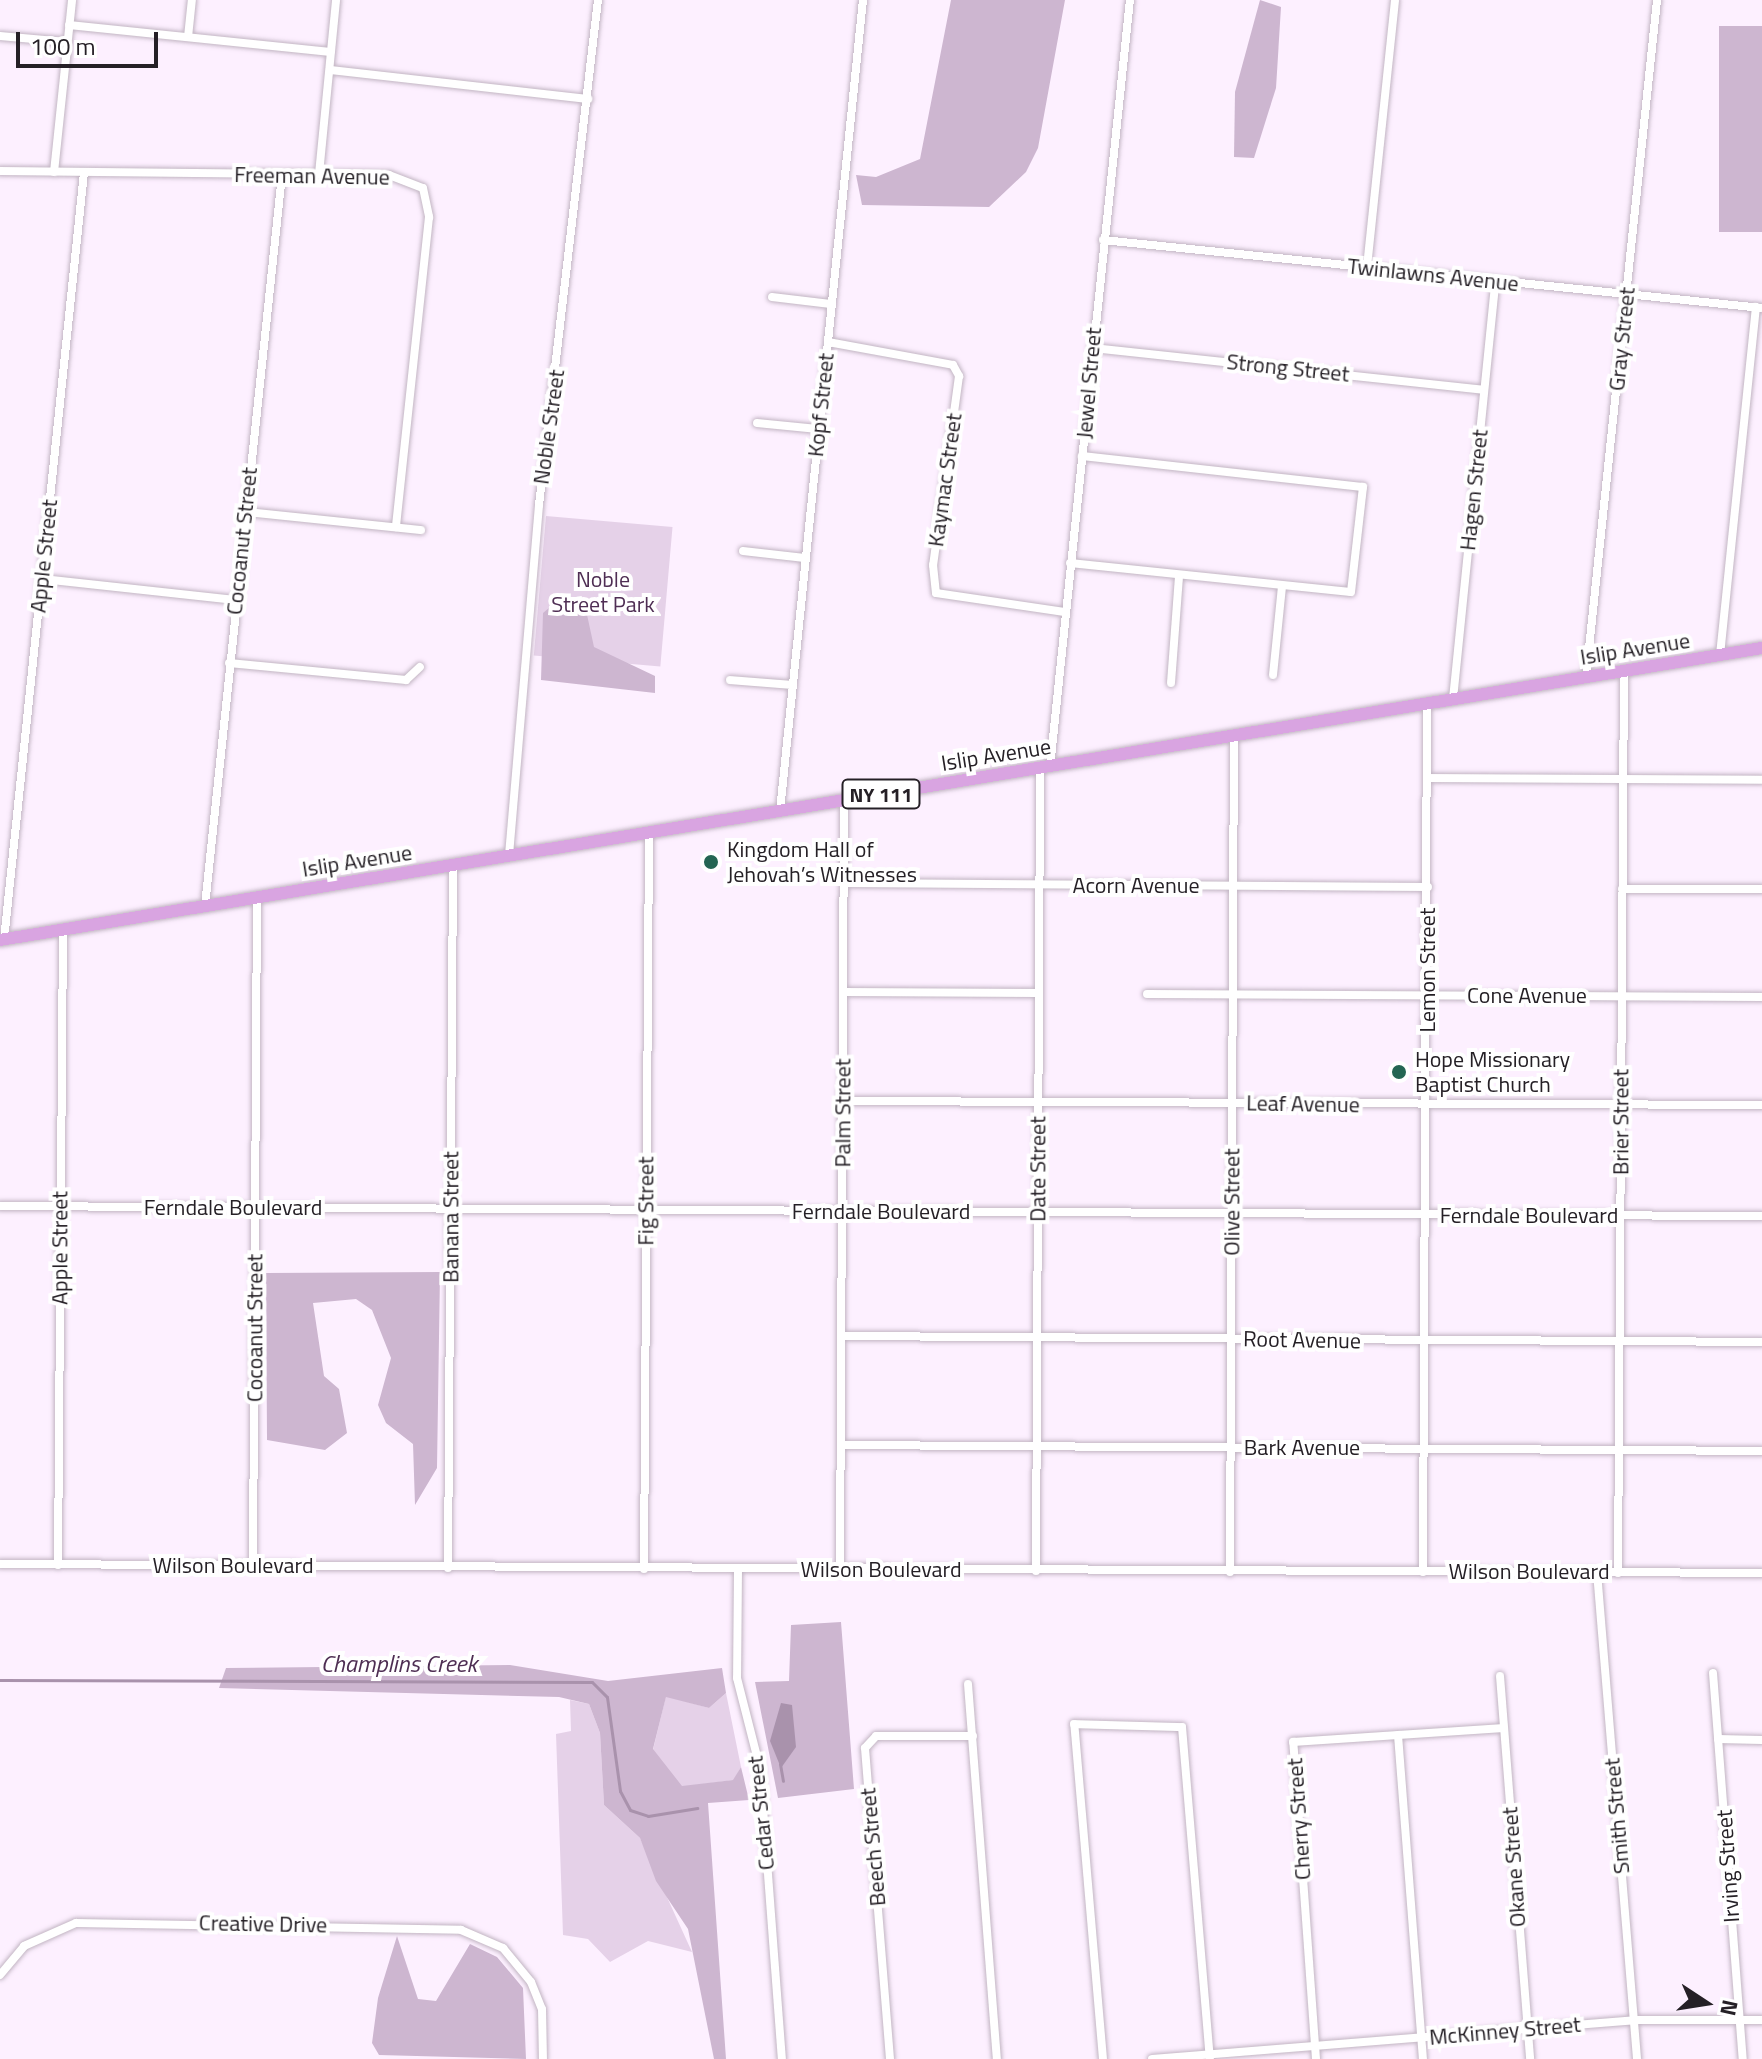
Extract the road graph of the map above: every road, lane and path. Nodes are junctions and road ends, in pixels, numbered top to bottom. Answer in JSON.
{"nodes":[{"id":1,"x":72,"y":0,"type":"edge"},
{"id":2,"x":192,"y":0,"type":"edge"},
{"id":3,"x":336,"y":0,"type":"edge"},
{"id":4,"x":598,"y":0,"type":"edge"},
{"id":5,"x":863,"y":0,"type":"edge"},
{"id":6,"x":1130,"y":0,"type":"edge"},
{"id":7,"x":1395,"y":0,"type":"edge"},
{"id":8,"x":1657,"y":0,"type":"edge"},
{"id":9,"x":69,"y":25,"type":"junction"},
{"id":10,"x":0,"y":36,"type":"edge"},
{"id":11,"x":188,"y":37,"type":"junction"},
{"id":12,"x":67,"y":42,"type":"junction"},
{"id":13,"x":331,"y":52,"type":"junction"},
{"id":14,"x":330,"y":70,"type":"junction"},
{"id":15,"x":588,"y":99,"type":"junction"},
{"id":16,"x":0,"y":171,"type":"edge"},
{"id":17,"x":54,"y":172,"type":"junction"},
{"id":18,"x":84,"y":173,"type":"junction"},
{"id":19,"x":319,"y":174,"type":"junction"},
{"id":20,"x":282,"y":175,"type":"junction"},
{"id":21,"x":1103,"y":240,"type":"junction"},
{"id":22,"x":1367,"y":267,"type":"junction"},
{"id":23,"x":1495,"y":282,"type":"junction"},
{"id":24,"x":1627,"y":295,"type":"junction"},
{"id":25,"x":772,"y":297,"type":"dead end"},
{"id":26,"x":831,"y":304,"type":"junction"},
{"id":27,"x":1759,"y":308,"type":"edge"},
{"id":28,"x":828,"y":342,"type":"junction"},
{"id":29,"x":1092,"y":348,"type":"junction"},
{"id":30,"x":1484,"y":390,"type":"junction"},
{"id":31,"x":757,"y":423,"type":"dead end"},
{"id":32,"x":818,"y":429,"type":"junction"},
{"id":33,"x":1082,"y":456,"type":"junction"},
{"id":34,"x":246,"y":512,"type":"junction"},
{"id":35,"x":396,"y":527,"type":"junction"},
{"id":36,"x":421,"y":530,"type":"dead end"},
{"id":37,"x":743,"y":551,"type":"dead end"},
{"id":38,"x":805,"y":558,"type":"junction"},
{"id":39,"x":1070,"y":563,"type":"junction"},
{"id":40,"x":1179,"y":576,"type":"junction"},
{"id":41,"x":42,"y":579,"type":"junction"},
{"id":42,"x":1282,"y":587,"type":"junction"},
{"id":43,"x":236,"y":600,"type":"junction"},
{"id":44,"x":1065,"y":612,"type":"junction"},
{"id":45,"x":1762,"y":648,"type":"edge"},
{"id":46,"x":1720,"y":655,"type":"junction"},
{"id":47,"x":229,"y":663,"type":"junction"},
{"id":48,"x":420,"y":667,"type":"dead end"},
{"id":49,"x":1624,"y":670,"type":"junction"},
{"id":50,"x":1273,"y":675,"type":"dead end"},
{"id":51,"x":1586,"y":677,"type":"junction"},
{"id":52,"x":730,"y":680,"type":"dead end"},
{"id":53,"x":1171,"y":683,"type":"dead end"},
{"id":54,"x":792,"y":685,"type":"junction"},
{"id":55,"x":1453,"y":699,"type":"junction"},
{"id":56,"x":1427,"y":704,"type":"junction"},
{"id":57,"x":1234,"y":736,"type":"junction"},
{"id":58,"x":1045,"y":768,"type":"junction"},
{"id":59,"x":1428,"y":778,"type":"junction"},
{"id":60,"x":1623,"y":780,"type":"junction"},
{"id":61,"x":1762,"y":780,"type":"edge"},
{"id":62,"x":844,"y":800,"type":"junction"},
{"id":63,"x":780,"y":811,"type":"junction"},
{"id":64,"x":649,"y":834,"type":"junction"},
{"id":65,"x":509,"y":855,"type":"junction"},
{"id":66,"x":453,"y":865,"type":"junction"},
{"id":67,"x":844,"y":883,"type":"junction"},
{"id":68,"x":1040,"y":885,"type":"junction"},
{"id":69,"x":1234,"y":886,"type":"junction"},
{"id":70,"x":1428,"y":887,"type":"junction"},
{"id":71,"x":1622,"y":889,"type":"junction"},
{"id":72,"x":1762,"y":889,"type":"edge"},
{"id":73,"x":257,"y":898,"type":"junction"},
{"id":74,"x":205,"y":906,"type":"junction"},
{"id":75,"x":63,"y":931,"type":"junction"},
{"id":76,"x":2,"y":940,"type":"edge"},
{"id":77,"x":843,"y":992,"type":"junction"},
{"id":78,"x":1038,"y":993,"type":"junction"},
{"id":79,"x":1147,"y":994,"type":"dead end"},
{"id":80,"x":1233,"y":995,"type":"junction"},
{"id":81,"x":1427,"y":996,"type":"junction"},
{"id":82,"x":1622,"y":996,"type":"junction"},
{"id":83,"x":1762,"y":997,"type":"edge"},
{"id":84,"x":843,"y":1101,"type":"junction"},
{"id":85,"x":1038,"y":1102,"type":"junction"},
{"id":86,"x":1233,"y":1103,"type":"junction"},
{"id":87,"x":1427,"y":1105,"type":"junction"},
{"id":88,"x":1621,"y":1105,"type":"junction"},
{"id":89,"x":1762,"y":1105,"type":"edge"},
{"id":90,"x":0,"y":1206,"type":"edge"},
{"id":91,"x":60,"y":1207,"type":"junction"},
{"id":92,"x":255,"y":1208,"type":"junction"},
{"id":93,"x":452,"y":1210,"type":"junction"},
{"id":94,"x":646,"y":1211,"type":"junction"},
{"id":95,"x":842,"y":1212,"type":"junction"},
{"id":96,"x":1038,"y":1213,"type":"junction"},
{"id":97,"x":1232,"y":1214,"type":"junction"},
{"id":98,"x":1426,"y":1215,"type":"junction"},
{"id":99,"x":1621,"y":1216,"type":"junction"},
{"id":100,"x":1762,"y":1216,"type":"edge"},
{"id":101,"x":842,"y":1336,"type":"junction"},
{"id":102,"x":1037,"y":1339,"type":"junction"},
{"id":103,"x":1232,"y":1339,"type":"junction"},
{"id":104,"x":1425,"y":1341,"type":"junction"},
{"id":105,"x":1620,"y":1342,"type":"junction"},
{"id":106,"x":1762,"y":1342,"type":"edge"},
{"id":107,"x":842,"y":1445,"type":"junction"},
{"id":108,"x":1036,"y":1446,"type":"junction"},
{"id":109,"x":1232,"y":1448,"type":"junction"},
{"id":110,"x":1425,"y":1449,"type":"junction"},
{"id":111,"x":1620,"y":1450,"type":"junction"},
{"id":112,"x":1762,"y":1451,"type":"edge"},
{"id":113,"x":0,"y":1564,"type":"edge"},
{"id":114,"x":58,"y":1565,"type":"junction"},
{"id":115,"x":253,"y":1566,"type":"junction"},
{"id":116,"x":448,"y":1568,"type":"junction"},
{"id":117,"x":644,"y":1569,"type":"junction"},
{"id":118,"x":738,"y":1569,"type":"junction"},
{"id":119,"x":840,"y":1569,"type":"junction"},
{"id":120,"x":1036,"y":1571,"type":"junction"},
{"id":121,"x":1230,"y":1572,"type":"junction"},
{"id":122,"x":1423,"y":1572,"type":"junction"},
{"id":123,"x":1597,"y":1572,"type":"junction"},
{"id":124,"x":1618,"y":1573,"type":"junction"},
{"id":125,"x":1762,"y":1573,"type":"edge"},
{"id":126,"x":1713,"y":1673,"type":"dead end"},
{"id":127,"x":1500,"y":1676,"type":"dead end"},
{"id":128,"x":968,"y":1684,"type":"dead end"},
{"id":129,"x":1504,"y":1728,"type":"junction"},
{"id":130,"x":1398,"y":1735,"type":"junction"},
{"id":131,"x":973,"y":1736,"type":"junction"},
{"id":132,"x":1718,"y":1739,"type":"junction"},
{"id":133,"x":1762,"y":1740,"type":"edge"},
{"id":134,"x":0,"y":1975,"type":"edge"},
{"id":135,"x":1634,"y":2020,"type":"junction"},
{"id":136,"x":1740,"y":2020,"type":"junction"},
{"id":137,"x":1762,"y":2020,"type":"edge"},
{"id":138,"x":1527,"y":2029,"type":"junction"},
{"id":139,"x":1421,"y":2037,"type":"junction"},
{"id":140,"x":1315,"y":2046,"type":"junction"},
{"id":141,"x":1210,"y":2056,"type":"edge"},
{"id":142,"x":543,"y":2059,"type":"edge"},
{"id":143,"x":782,"y":2059,"type":"edge"},
{"id":144,"x":890,"y":2059,"type":"edge"},
{"id":145,"x":997,"y":2059,"type":"edge"},
{"id":146,"x":1103,"y":2059,"type":"edge"},
{"id":147,"x":1152,"y":2059,"type":"edge"},
{"id":148,"x":1316,"y":2059,"type":"edge"},
{"id":149,"x":1423,"y":2059,"type":"edge"},
{"id":150,"x":1530,"y":2059,"type":"edge"},
{"id":151,"x":1637,"y":2059,"type":"edge"},
{"id":152,"x":1743,"y":2059,"type":"edge"}],
"edges":[{"from":1,"to":9,"type":"street"},
{"from":2,"to":11,"type":"street"},
{"from":3,"to":13,"type":"street"},
{"from":4,"to":15,"type":"street","name":"Noble Street"},
{"from":5,"to":26,"type":"street","name":"Kopf Street"},
{"from":6,"to":21,"type":"street","name":"Jewel Street"},
{"from":7,"to":22,"type":"street"},
{"from":8,"to":24,"type":"street","name":"Gray Street"},
{"from":9,"to":11,"type":"street"},
{"from":9,"to":12,"type":"street"},
{"from":10,"to":12,"type":"street"},
{"from":11,"to":13,"type":"street"},
{"from":12,"to":17,"type":"street"},
{"from":13,"to":14,"type":"street"},
{"from":14,"to":15,"type":"street"},
{"from":14,"to":19,"type":"street"},
{"from":15,"to":65,"type":"street","name":"Noble Street"},
{"from":16,"to":17,"type":"street","name":"Freeman Avenue"},
{"from":17,"to":18,"type":"street","name":"Freeman Avenue"},
{"from":18,"to":20,"type":"street","name":"Freeman Avenue"},
{"from":18,"to":41,"type":"street","name":"Apple Street"},
{"from":19,"to":20,"type":"street","name":"Freeman Avenue"},
{"from":19,"to":35,"type":"street","name":"Freeman Avenue"},
{"from":20,"to":34,"type":"street","name":"Cocoanut Street"},
{"from":21,"to":22,"type":"street","name":"Twinlawns Avenue"},
{"from":21,"to":29,"type":"street","name":"Jewel Street"},
{"from":22,"to":23,"type":"street","name":"Twinlawns Avenue"},
{"from":23,"to":24,"type":"street","name":"Twinlawns Avenue"},
{"from":23,"to":30,"type":"street","name":"Hagen Street"},
{"from":24,"to":27,"type":"street","name":"Twinlawns Avenue"},
{"from":24,"to":51,"type":"street","name":"Gray Street"},
{"from":25,"to":26,"type":"street"},
{"from":26,"to":28,"type":"street","name":"Kopf Street"},
{"from":27,"to":46,"type":"street"},
{"from":28,"to":32,"type":"street","name":"Kopf Street"},
{"from":28,"to":44,"type":"street","name":"Kaymac Street"},
{"from":29,"to":30,"type":"street","name":"Strong Street"},
{"from":29,"to":33,"type":"street","name":"Jewel Street"},
{"from":30,"to":55,"type":"street","name":"Hagen Street"},
{"from":31,"to":32,"type":"street"},
{"from":32,"to":38,"type":"street","name":"Kopf Street"},
{"from":33,"to":39,"type":"street","name":"Jewel Street"},
{"from":33,"to":42,"type":"street"},
{"from":34,"to":35,"type":"street"},
{"from":34,"to":43,"type":"street","name":"Cocoanut Street"},
{"from":35,"to":36,"type":"street"},
{"from":37,"to":38,"type":"street"},
{"from":38,"to":54,"type":"street","name":"Kopf Street"},
{"from":39,"to":40,"type":"street"},
{"from":39,"to":44,"type":"street","name":"Jewel Street"},
{"from":40,"to":42,"type":"street"},
{"from":40,"to":53,"type":"street"},
{"from":41,"to":43,"type":"street"},
{"from":41,"to":76,"type":"street","name":"Apple Street"},
{"from":42,"to":50,"type":"street"},
{"from":43,"to":47,"type":"street","name":"Cocoanut Street"},
{"from":44,"to":58,"type":"street","name":"Jewel Street"},
{"from":45,"to":46,"type":"main road","name":"Islip Avenue","number":"NY 111"},
{"from":46,"to":49,"type":"main road","name":"Islip Avenue","number":"NY 111"},
{"from":47,"to":48,"type":"street"},
{"from":47,"to":74,"type":"street","name":"Cocoanut Street"},
{"from":49,"to":51,"type":"main road","name":"Islip Avenue","number":"NY 111"},
{"from":49,"to":60,"type":"street","name":"Brier Street"},
{"from":51,"to":55,"type":"main road","name":"Islip Avenue","number":"NY 111"},
{"from":52,"to":54,"type":"street"},
{"from":54,"to":63,"type":"street","name":"Kopf Street"},
{"from":55,"to":56,"type":"main road","name":"Islip Avenue","number":"NY 111"},
{"from":56,"to":57,"type":"main road","name":"Islip Avenue","number":"NY 111"},
{"from":56,"to":59,"type":"street","name":"Lemon Street"},
{"from":57,"to":58,"type":"main road","name":"Islip Avenue","number":"NY 111"},
{"from":57,"to":69,"type":"street","name":"Olive Street"},
{"from":58,"to":62,"type":"main road","name":"Islip Avenue","number":"NY 111"},
{"from":58,"to":68,"type":"street","name":"Date Street"},
{"from":59,"to":60,"type":"street"},
{"from":59,"to":70,"type":"street","name":"Lemon Street"},
{"from":60,"to":61,"type":"street"},
{"from":60,"to":71,"type":"street","name":"Brier Street"},
{"from":62,"to":63,"type":"main road","name":"Islip Avenue","number":"NY 111"},
{"from":62,"to":67,"type":"street","name":"Palm Street"},
{"from":63,"to":64,"type":"main road","name":"Islip Avenue","number":"NY 111"},
{"from":64,"to":65,"type":"main road","name":"Islip Avenue","number":"NY 111"},
{"from":64,"to":94,"type":"street","name":"Fig Street"},
{"from":65,"to":66,"type":"main road","name":"Islip Avenue","number":"NY 111"},
{"from":66,"to":73,"type":"main road","name":"Islip Avenue","number":"NY 111"},
{"from":66,"to":93,"type":"street","name":"Banana Street"},
{"from":67,"to":68,"type":"street","name":"Acorn Avenue"},
{"from":67,"to":77,"type":"street","name":"Palm Street"},
{"from":68,"to":69,"type":"street","name":"Acorn Avenue"},
{"from":68,"to":78,"type":"street","name":"Date Street"},
{"from":69,"to":70,"type":"street","name":"Acorn Avenue"},
{"from":69,"to":80,"type":"street","name":"Olive Street"},
{"from":70,"to":81,"type":"street","name":"Lemon Street"},
{"from":71,"to":72,"type":"street"},
{"from":71,"to":82,"type":"street","name":"Brier Street"},
{"from":73,"to":74,"type":"main road","name":"Islip Avenue","number":"NY 111"},
{"from":73,"to":92,"type":"street","name":"Cocoanut Street"},
{"from":74,"to":75,"type":"main road","name":"Islip Avenue","number":"NY 111"},
{"from":75,"to":76,"type":"main road","name":"Islip Avenue","number":"NY 111"},
{"from":75,"to":91,"type":"street","name":"Apple Street"},
{"from":77,"to":78,"type":"street"},
{"from":77,"to":84,"type":"street","name":"Palm Street"},
{"from":78,"to":85,"type":"street","name":"Date Street"},
{"from":79,"to":80,"type":"street","name":"Cone Avenue"},
{"from":80,"to":81,"type":"street","name":"Cone Avenue"},
{"from":80,"to":86,"type":"street","name":"Olive Street"},
{"from":81,"to":82,"type":"street","name":"Cone Avenue"},
{"from":81,"to":87,"type":"street","name":"Lemon Street"},
{"from":82,"to":83,"type":"street","name":"Cone Avenue"},
{"from":82,"to":88,"type":"street","name":"Brier Street"},
{"from":84,"to":85,"type":"street","name":"Leaf Avenue"},
{"from":84,"to":95,"type":"street","name":"Palm Street"},
{"from":85,"to":86,"type":"street","name":"Leaf Avenue"},
{"from":85,"to":96,"type":"street","name":"Date Street"},
{"from":86,"to":87,"type":"street","name":"Leaf Avenue"},
{"from":86,"to":97,"type":"street","name":"Olive Street"},
{"from":87,"to":88,"type":"street","name":"Leaf Avenue"},
{"from":87,"to":98,"type":"street","name":"Lemon Street"},
{"from":88,"to":89,"type":"street","name":"Leaf Avenue"},
{"from":88,"to":99,"type":"street","name":"Brier Street"},
{"from":90,"to":91,"type":"street","name":"Ferndale Boulevard"},
{"from":91,"to":92,"type":"street","name":"Ferndale Boulevard"},
{"from":91,"to":114,"type":"street","name":"Apple Street"},
{"from":92,"to":93,"type":"street","name":"Ferndale Boulevard"},
{"from":92,"to":115,"type":"street","name":"Cocoanut Street"},
{"from":93,"to":94,"type":"street","name":"Ferndale Boulevard"},
{"from":93,"to":116,"type":"street","name":"Banana Street"},
{"from":94,"to":95,"type":"street","name":"Ferndale Boulevard"},
{"from":94,"to":117,"type":"street","name":"Fig Street"},
{"from":95,"to":96,"type":"street","name":"Ferndale Boulevard"},
{"from":95,"to":101,"type":"street","name":"Palm Street"},
{"from":96,"to":97,"type":"street","name":"Ferndale Boulevard"},
{"from":96,"to":102,"type":"street","name":"Date Street"},
{"from":97,"to":98,"type":"street","name":"Ferndale Boulevard"},
{"from":97,"to":103,"type":"street","name":"Olive Street"},
{"from":98,"to":99,"type":"street","name":"Ferndale Boulevard"},
{"from":98,"to":104,"type":"street","name":"Lemon Street"},
{"from":99,"to":100,"type":"street","name":"Ferndale Boulevard"},
{"from":99,"to":105,"type":"street","name":"Brier Street"},
{"from":101,"to":102,"type":"street","name":"Root Avenue"},
{"from":101,"to":107,"type":"street","name":"Palm Street"},
{"from":102,"to":103,"type":"street","name":"Root Avenue"},
{"from":102,"to":108,"type":"street","name":"Date Street"},
{"from":103,"to":104,"type":"street","name":"Root Avenue"},
{"from":103,"to":109,"type":"street","name":"Olive Street"},
{"from":104,"to":105,"type":"street","name":"Root Avenue"},
{"from":104,"to":110,"type":"street","name":"Lemon Street"},
{"from":105,"to":106,"type":"street","name":"Root Avenue"},
{"from":105,"to":111,"type":"street","name":"Brier Street"},
{"from":107,"to":108,"type":"street","name":"Bark Avenue"},
{"from":107,"to":119,"type":"street","name":"Palm Street"},
{"from":108,"to":109,"type":"street","name":"Bark Avenue"},
{"from":108,"to":120,"type":"street","name":"Date Street"},
{"from":109,"to":110,"type":"street","name":"Bark Avenue"},
{"from":109,"to":121,"type":"street","name":"Olive Street"},
{"from":110,"to":111,"type":"street","name":"Bark Avenue"},
{"from":110,"to":122,"type":"street","name":"Lemon Street"},
{"from":111,"to":112,"type":"street","name":"Bark Avenue"},
{"from":111,"to":124,"type":"street","name":"Brier Street"},
{"from":113,"to":114,"type":"street","name":"Wilson Boulevard"},
{"from":114,"to":115,"type":"street","name":"Wilson Boulevard"},
{"from":115,"to":116,"type":"street","name":"Wilson Boulevard"},
{"from":116,"to":117,"type":"street","name":"Wilson Boulevard"},
{"from":117,"to":118,"type":"street","name":"Wilson Boulevard"},
{"from":118,"to":119,"type":"street","name":"Wilson Boulevard"},
{"from":118,"to":143,"type":"street","name":"Cedar Street"},
{"from":119,"to":120,"type":"street","name":"Wilson Boulevard"},
{"from":120,"to":121,"type":"street","name":"Wilson Boulevard"},
{"from":121,"to":122,"type":"street","name":"Wilson Boulevard"},
{"from":122,"to":123,"type":"street","name":"Wilson Boulevard"},
{"from":123,"to":124,"type":"street","name":"Wilson Boulevard"},
{"from":123,"to":135,"type":"street","name":"Smith Street"},
{"from":124,"to":125,"type":"street","name":"Wilson Boulevard"},
{"from":126,"to":132,"type":"street","name":"Irving Street"},
{"from":127,"to":129,"type":"street","name":"Okane Street"},
{"from":128,"to":131,"type":"street"},
{"from":129,"to":130,"type":"street","name":"Cherry Street"},
{"from":129,"to":138,"type":"street","name":"Okane Street"},
{"from":130,"to":139,"type":"street"},
{"from":130,"to":140,"type":"street","name":"Cherry Street"},
{"from":131,"to":144,"type":"street","name":"Beech Street"},
{"from":131,"to":145,"type":"street"},
{"from":132,"to":133,"type":"street"},
{"from":132,"to":136,"type":"street","name":"Irving Street"},
{"from":134,"to":142,"type":"street","name":"Creative Drive"},
{"from":135,"to":136,"type":"street","name":"McKinney Street"},
{"from":135,"to":138,"type":"street","name":"McKinney Street"},
{"from":135,"to":151,"type":"street","name":"Smith Street"},
{"from":136,"to":137,"type":"street","name":"McKinney Street"},
{"from":136,"to":152,"type":"street","name":"Irving Street"},
{"from":138,"to":139,"type":"street","name":"McKinney Street"},
{"from":138,"to":150,"type":"street","name":"Okane Street"},
{"from":139,"to":140,"type":"street","name":"McKinney Street"},
{"from":139,"to":149,"type":"street"},
{"from":140,"to":141,"type":"street","name":"McKinney Street"},
{"from":140,"to":148,"type":"street","name":"Cherry Street"},
{"from":141,"to":146,"type":"street"},
{"from":141,"to":147,"type":"street","name":"McKinney Street"}]}
